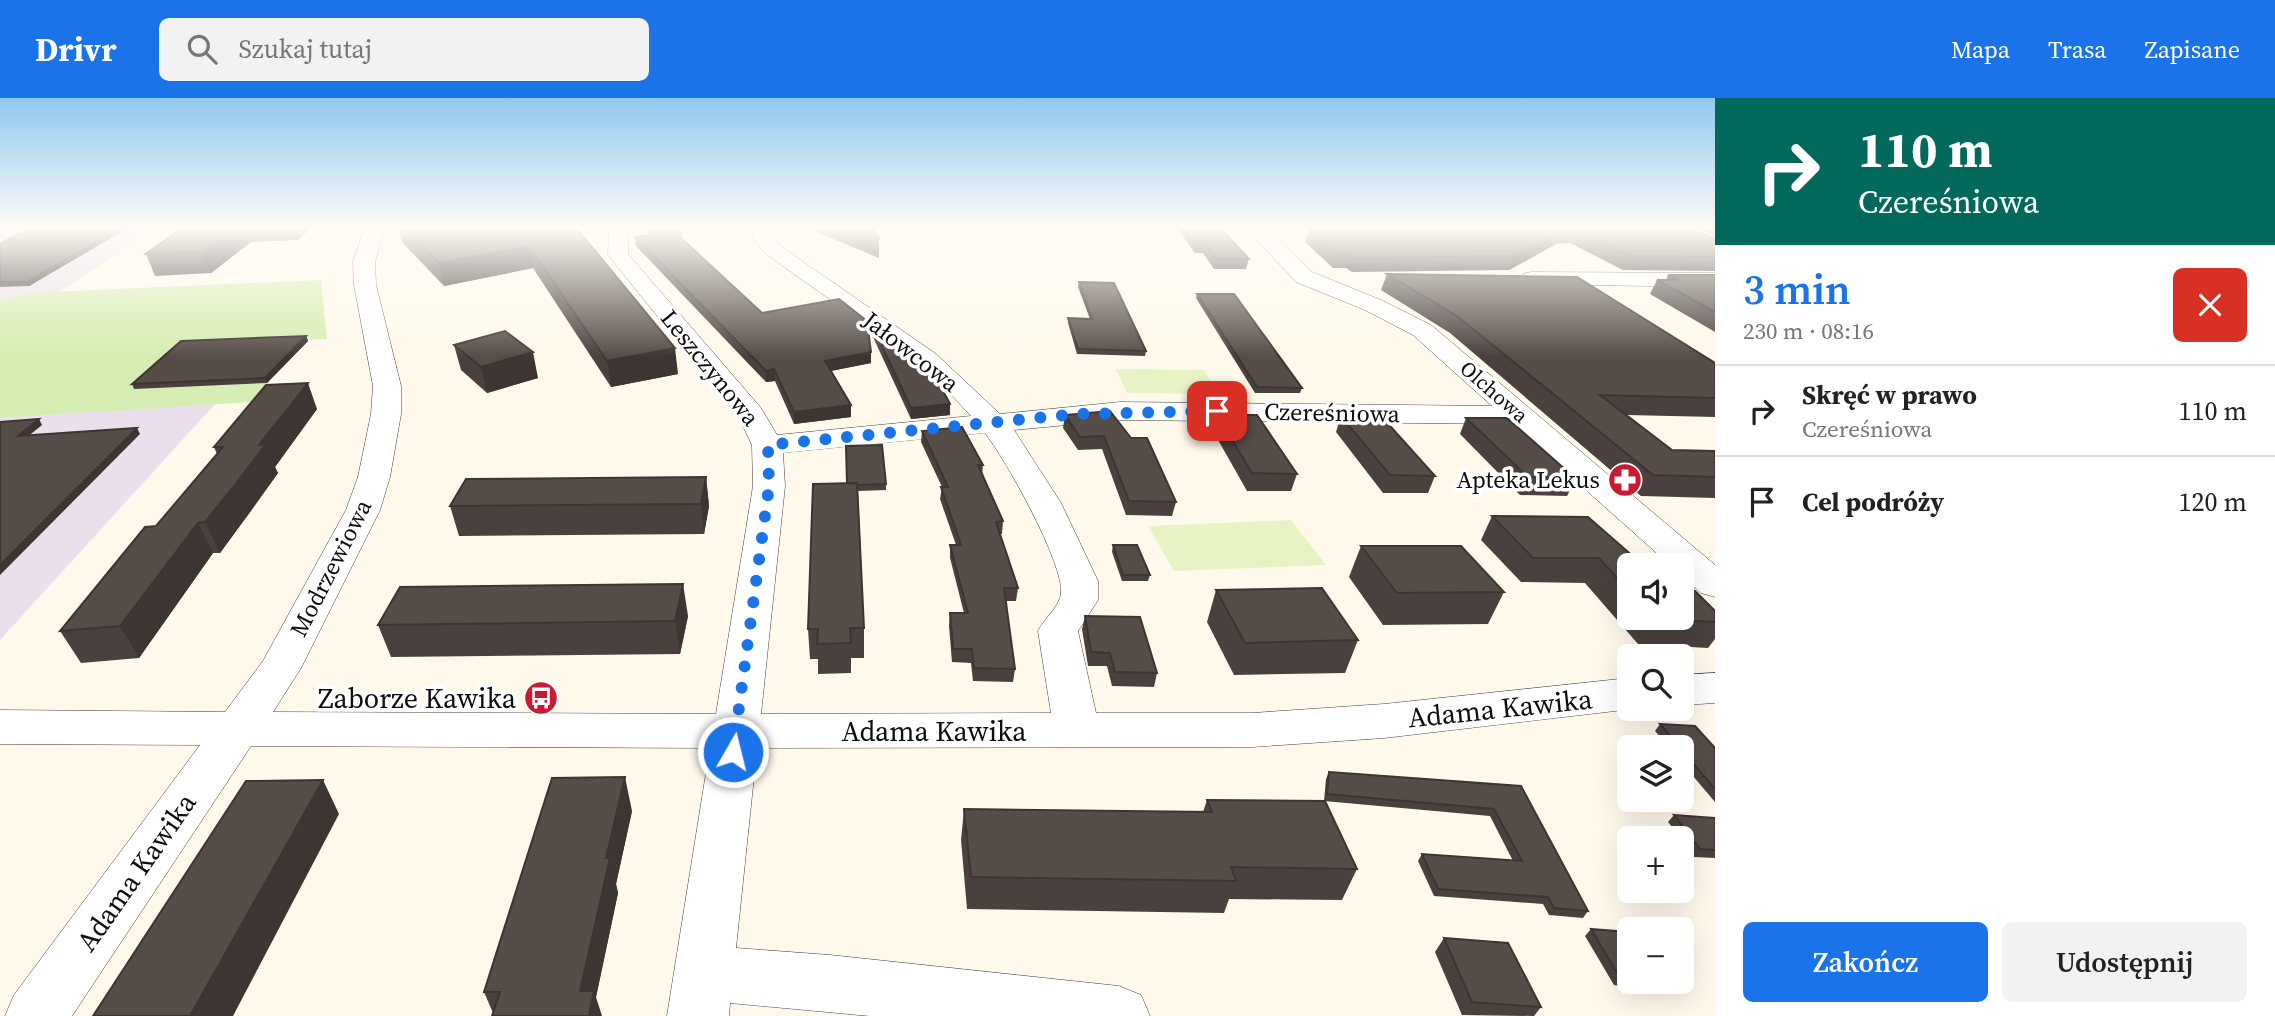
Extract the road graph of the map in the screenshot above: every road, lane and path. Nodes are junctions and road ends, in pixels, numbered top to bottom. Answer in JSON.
{"nodes":[{"id":1,"x":364,"y":271,"type":"edge"},
{"id":2,"x":631,"y":271,"type":"edge"},
{"id":3,"x":803,"y":271,"type":"edge"},
{"id":4,"x":1296,"y":271,"type":"edge"},
{"id":5,"x":1506,"y":279,"type":"edge"},
{"id":6,"x":1572,"y":279,"type":"junction"},
{"id":7,"x":1362,"y":280,"type":"edge"},
{"id":8,"x":1715,"y":280,"type":"edge"},
{"id":9,"x":1324,"y":286,"type":"junction"},
{"id":10,"x":1609,"y":303,"type":"edge"},
{"id":11,"x":1519,"y":415,"type":"junction"},
{"id":12,"x":993,"y":423,"type":"junction"},
{"id":13,"x":768,"y":445,"type":"junction"},
{"id":14,"x":1715,"y":584,"type":"edge"},
{"id":15,"x":1715,"y":688,"type":"edge"},
{"id":16,"x":1694,"y":689,"type":"edge"},
{"id":17,"x":1617,"y":695,"type":"edge"},
{"id":18,"x":0,"y":727,"type":"edge"},
{"id":19,"x":237,"y":729,"type":"junction"},
{"id":20,"x":737,"y":729,"type":"junction"},
{"id":21,"x":1077,"y":731,"type":"junction"},
{"id":22,"x":701,"y":995,"type":"edge"},
{"id":23,"x":36,"y":1016,"type":"edge"},
{"id":24,"x":1119,"y":1016,"type":"edge"}],
"edges":[{"from":1,"to":19,"type":"street","name":"Modrzewiowa"},
{"from":2,"to":13,"type":"street","name":"Leszczynowa"},
{"from":3,"to":12,"type":"street","name":"Jałowcowa"},
{"from":4,"to":9,"type":"street","name":"Olchowa"},
{"from":5,"to":6,"type":"street"},
{"from":6,"to":8,"type":"street"},
{"from":6,"to":10,"type":"street"},
{"from":7,"to":9,"type":"street"},
{"from":9,"to":11,"type":"street","name":"Olchowa"},
{"from":11,"to":12,"type":"street","name":"Czereśniowa"},
{"from":11,"to":14,"type":"street","name":"Olchowa"},
{"from":12,"to":13,"type":"street","name":"Czereśniowa"},
{"from":12,"to":21,"type":"street","name":"Jałowcowa"},
{"from":13,"to":20,"type":"street","name":"Leszczynowa"},
{"from":15,"to":16,"type":"street"},
{"from":17,"to":21,"type":"street","name":"Adama Kawika"},
{"from":18,"to":19,"type":"street","name":"Adama Kawika"},
{"from":19,"to":20,"type":"street","name":"Adama Kawika"},
{"from":19,"to":23,"type":"street","name":"Adama Kawika"},
{"from":20,"to":21,"type":"street","name":"Adama Kawika"},
{"from":20,"to":22,"type":"street","name":"Leszczynowa"},
{"from":22,"to":24,"type":"street"}]}
